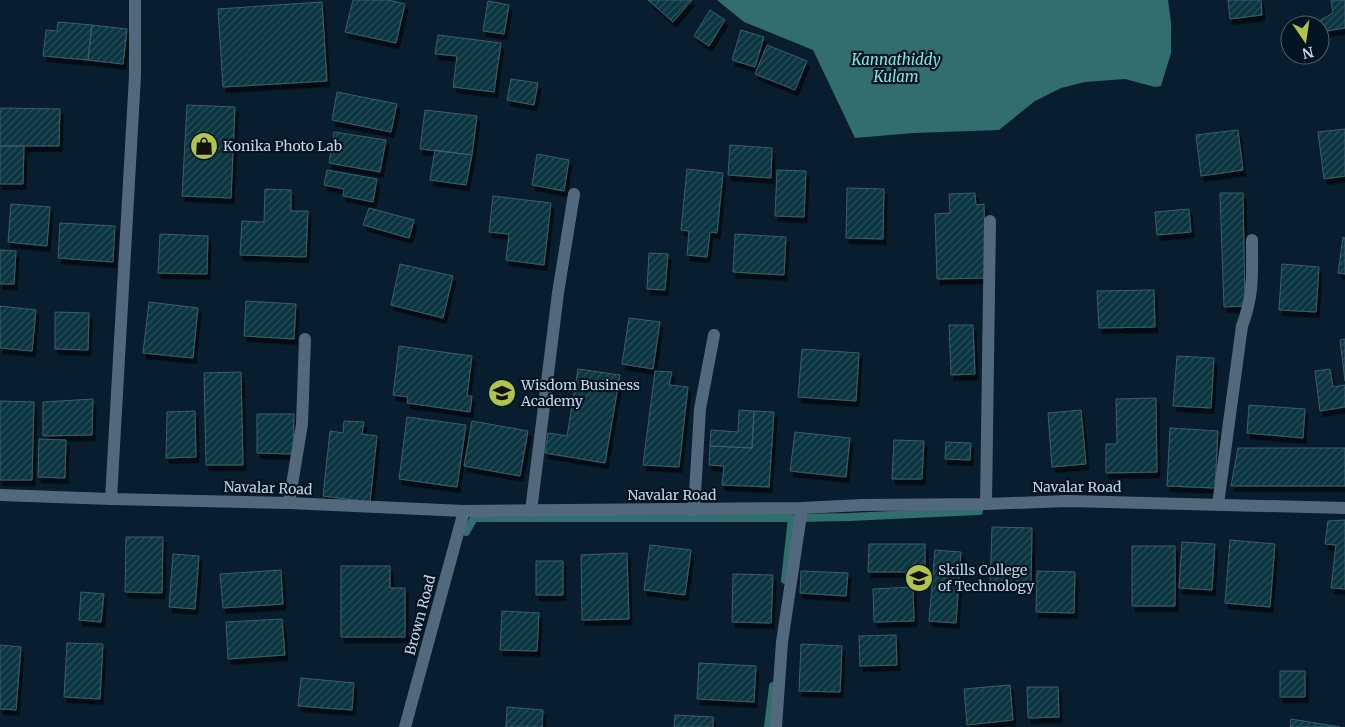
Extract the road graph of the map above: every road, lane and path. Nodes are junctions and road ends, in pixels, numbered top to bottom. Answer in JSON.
{"nodes":[{"id":1,"x":134,"y":0,"type":"edge"},
{"id":2,"x":574,"y":194,"type":"dead end"},
{"id":3,"x":990,"y":221,"type":"dead end"},
{"id":4,"x":1252,"y":240,"type":"dead end"},
{"id":5,"x":714,"y":335,"type":"dead end"},
{"id":6,"x":305,"y":339,"type":"dead end"},
{"id":7,"x":0,"y":495,"type":"edge"},
{"id":8,"x":111,"y":499,"type":"junction"},
{"id":9,"x":289,"y":503,"type":"junction"},
{"id":10,"x":986,"y":504,"type":"junction"},
{"id":11,"x":1218,"y":504,"type":"junction"},
{"id":12,"x":802,"y":508,"type":"junction"},
{"id":13,"x":1345,"y":508,"type":"edge"},
{"id":14,"x":694,"y":510,"type":"junction"},
{"id":15,"x":531,"y":511,"type":"junction"},
{"id":16,"x":464,"y":512,"type":"junction"},
{"id":17,"x":405,"y":727,"type":"edge"},
{"id":18,"x":776,"y":727,"type":"edge"}],
"edges":[{"from":1,"to":8,"type":"street"},
{"from":2,"to":15,"type":"street"},
{"from":3,"to":10,"type":"street"},
{"from":4,"to":11,"type":"street"},
{"from":5,"to":14,"type":"street"},
{"from":6,"to":9,"type":"street"},
{"from":7,"to":8,"type":"street","name":"Navalar Road"},
{"from":8,"to":9,"type":"street","name":"Navalar Road"},
{"from":9,"to":16,"type":"street","name":"Navalar Road"},
{"from":10,"to":11,"type":"street","name":"Navalar Road"},
{"from":10,"to":12,"type":"street","name":"Navalar Road"},
{"from":11,"to":13,"type":"street","name":"Navalar Road"},
{"from":12,"to":14,"type":"street","name":"Navalar Road"},
{"from":12,"to":18,"type":"street"},
{"from":14,"to":15,"type":"street","name":"Navalar Road"},
{"from":15,"to":16,"type":"street","name":"Navalar Road"},
{"from":16,"to":17,"type":"street","name":"Brown Road"}]}
